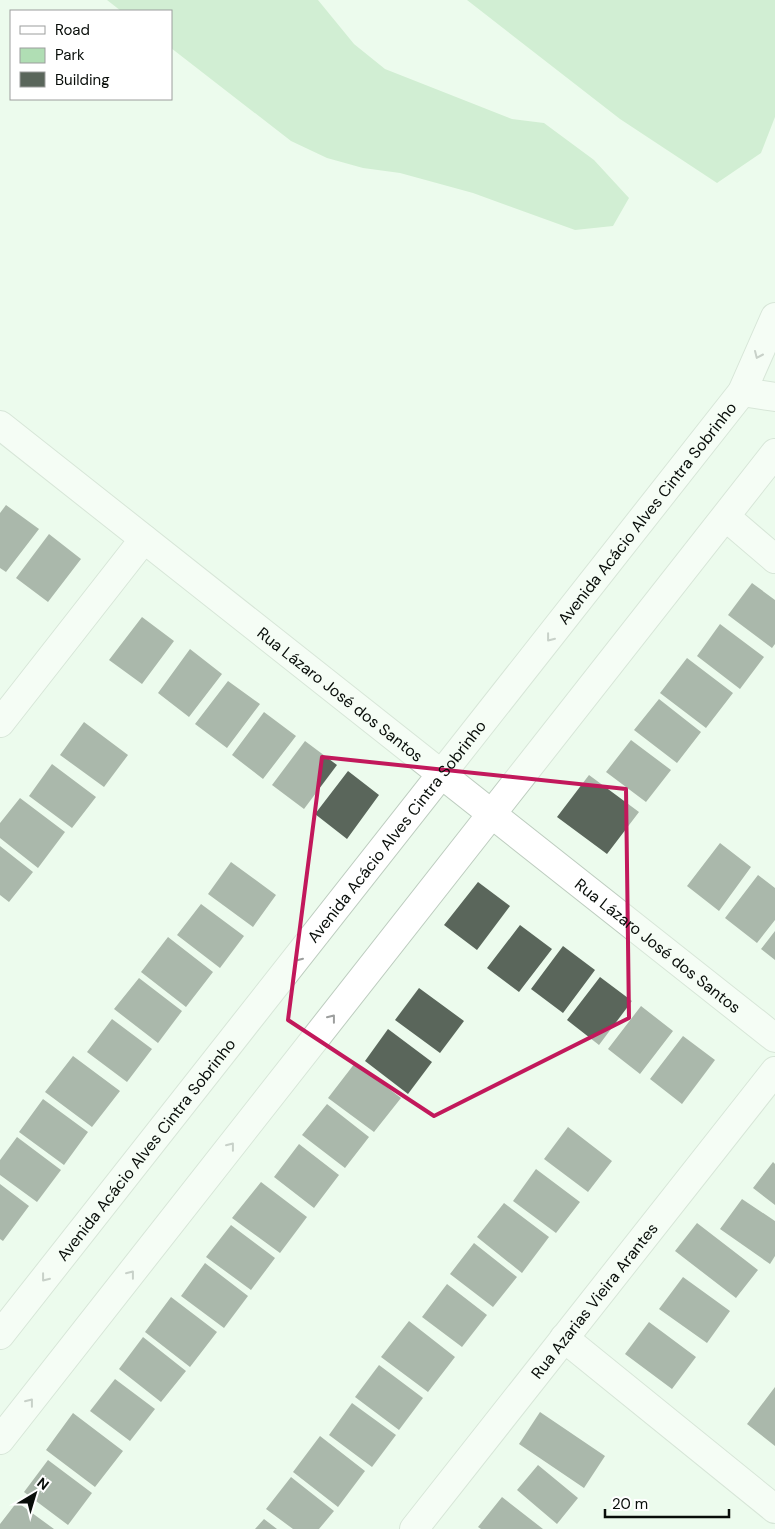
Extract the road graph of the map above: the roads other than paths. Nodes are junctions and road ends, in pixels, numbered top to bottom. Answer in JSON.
{"nodes":[{"id":1,"x":775,"y":318,"type":"edge"},
{"id":2,"x":742,"y":392,"type":"junction"},
{"id":3,"x":775,"y":397,"type":"edge"},
{"id":4,"x":0,"y":426,"type":"edge"},
{"id":5,"x":775,"y":454,"type":"edge"},
{"id":6,"x":726,"y":516,"type":"junction"},
{"id":7,"x":144,"y":539,"type":"junction"},
{"id":8,"x":775,"y":559,"type":"edge"},
{"id":9,"x":0,"y":723,"type":"edge"},
{"id":10,"x":442,"y":775,"type":"junction"},
{"id":11,"x":492,"y":815,"type":"junction"},
{"id":12,"x":775,"y":1038,"type":"edge"},
{"id":13,"x":775,"y":1071,"type":"edge"},
{"id":14,"x":0,"y":1335,"type":"edge"},
{"id":15,"x":564,"y":1338,"type":"junction"},
{"id":16,"x":0,"y":1440,"type":"edge"},
{"id":17,"x":775,"y":1509,"type":"edge"},
{"id":18,"x":414,"y":1529,"type":"edge"}],
"edges":[{"from":1,"to":2,"type":"street","name":"Avenida Acácio Alves Cintra Sobrinho","one_way":true},
{"from":2,"to":3,"type":"street"},
{"from":2,"to":10,"type":"street","name":"Avenida Acácio Alves Cintra Sobrinho","one_way":true},
{"from":4,"to":7,"type":"street","name":"Rua Lázaro José dos Santos"},
{"from":5,"to":6,"type":"street"},
{"from":6,"to":8,"type":"street"},
{"from":6,"to":11,"type":"street"},
{"from":7,"to":9,"type":"street"},
{"from":7,"to":10,"type":"street","name":"Rua Lázaro José dos Santos"},
{"from":10,"to":11,"type":"street","name":"Rua Lázaro José dos Santos"},
{"from":10,"to":14,"type":"street","name":"Avenida Acácio Alves Cintra Sobrinho","one_way":true},
{"from":11,"to":12,"type":"street","name":"Rua Lázaro José dos Santos"},
{"from":16,"to":11,"type":"street","one_way":true},
{"from":13,"to":15,"type":"street","name":"Rua Azarias Vieira Arantes"},
{"from":15,"to":17,"type":"street"},
{"from":15,"to":18,"type":"street","name":"Rua Azarias Vieira Arantes"}]}
